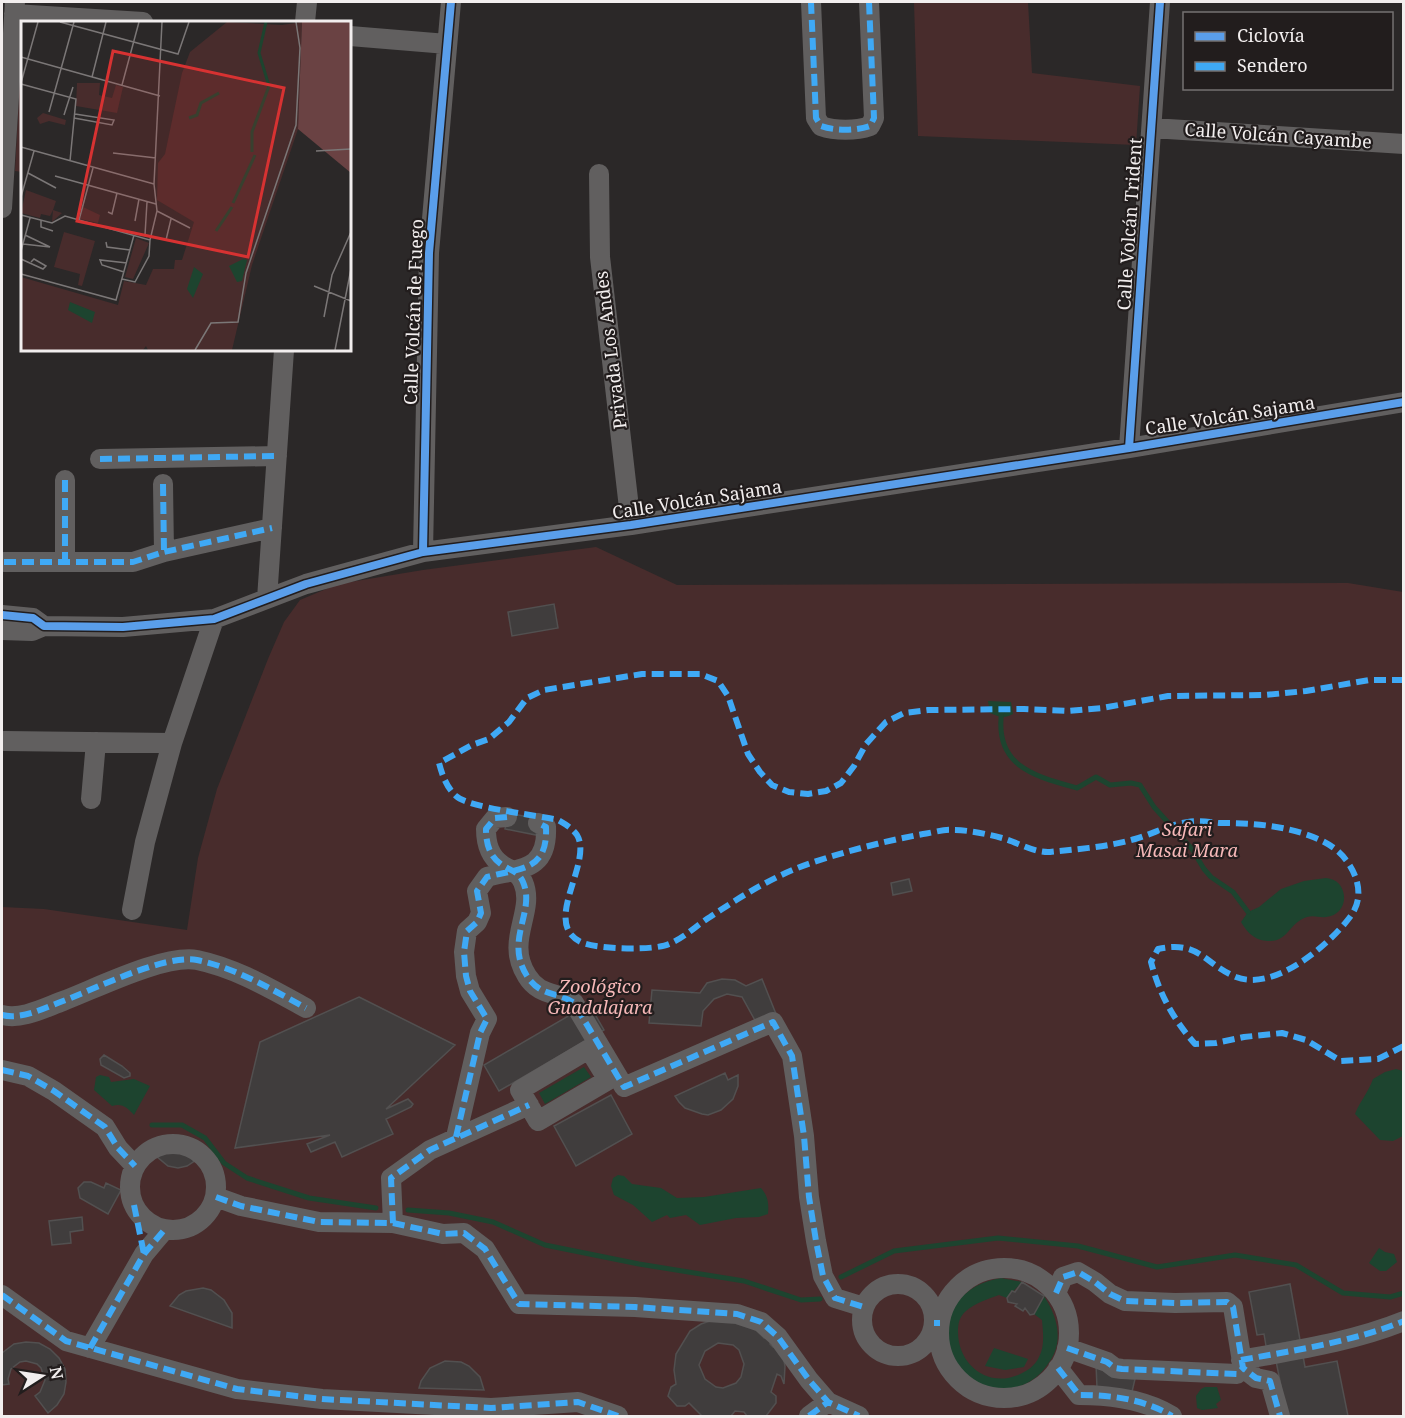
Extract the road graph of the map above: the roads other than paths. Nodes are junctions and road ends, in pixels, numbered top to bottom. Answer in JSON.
{"nodes":[{"id":1,"x":307,"y":2,"type":"edge"},
{"id":2,"x":451,"y":2,"type":"edge"},
{"id":3,"x":811,"y":2,"type":"edge"},
{"id":4,"x":869,"y":2,"type":"edge"},
{"id":5,"x":1160,"y":2,"type":"edge"},
{"id":6,"x":15,"y":8,"type":"edge"},
{"id":7,"x":134,"y":21,"type":"edge"},
{"id":8,"x":305,"y":21,"type":"edge"},
{"id":9,"x":351,"y":36,"type":"edge"},
{"id":10,"x":447,"y":44,"type":"junction"},
{"id":11,"x":1152,"y":128,"type":"junction"},
{"id":12,"x":1404,"y":144,"type":"edge"},
{"id":13,"x":599,"y":174,"type":"dead end"},
{"id":14,"x":2,"y":208,"type":"edge"},
{"id":15,"x":284,"y":351,"type":"edge"},
{"id":16,"x":1404,"y":402,"type":"edge"},
{"id":17,"x":1129,"y":448,"type":"junction"},
{"id":18,"x":277,"y":456,"type":"junction"},
{"id":19,"x":100,"y":459,"type":"dead end"},
{"id":20,"x":64,"y":480,"type":"dead end"},
{"id":21,"x":162,"y":484,"type":"dead end"},
{"id":22,"x":631,"y":525,"type":"junction"},
{"id":23,"x":272,"y":528,"type":"junction"},
{"id":24,"x":164,"y":552,"type":"junction"},
{"id":25,"x":423,"y":552,"type":"junction"},
{"id":26,"x":4,"y":562,"type":"dead end"},
{"id":27,"x":65,"y":562,"type":"junction"},
{"id":28,"x":267,"y":599,"type":"junction"},
{"id":29,"x":2,"y":615,"type":"edge"},
{"id":30,"x":214,"y":619,"type":"junction"},
{"id":31,"x":44,"y":626,"type":"junction"},
{"id":32,"x":2,"y":630,"type":"edge"},
{"id":33,"x":4,"y":741,"type":"dead end"},
{"id":34,"x":96,"y":742,"type":"junction"},
{"id":35,"x":172,"y":743,"type":"junction"},
{"id":36,"x":91,"y":799,"type":"dead end"},
{"id":37,"x":507,"y":817,"type":"dead end"},
{"id":38,"x":538,"y":823,"type":"dead end"},
{"id":39,"x":517,"y":872,"type":"junction"},
{"id":40,"x":132,"y":910,"type":"dead end"},
{"id":41,"x":306,"y":1008,"type":"dead end"},
{"id":42,"x":2,"y":1016,"type":"edge"},
{"id":43,"x":603,"y":1062,"type":"junction"},
{"id":44,"x":2,"y":1070,"type":"edge"},
{"id":45,"x":529,"y":1105,"type":"junction"},
{"id":46,"x":456,"y":1137,"type":"junction"},
{"id":47,"x":135,"y":1166,"type":"junction"},
{"id":48,"x":216,"y":1197,"type":"junction"},
{"id":49,"x":134,"y":1205,"type":"junction"},
{"id":50,"x":393,"y":1223,"type":"junction"},
{"id":51,"x":165,"y":1229,"type":"junction"},
{"id":52,"x":144,"y":1254,"type":"junction"},
{"id":53,"x":1056,"y":1293,"type":"junction"},
{"id":54,"x":2,"y":1295,"type":"edge"},
{"id":55,"x":864,"y":1307,"type":"junction"},
{"id":56,"x":1404,"y":1321,"type":"edge"},
{"id":57,"x":937,"y":1323,"type":"junction"},
{"id":58,"x":90,"y":1348,"type":"junction"},
{"id":59,"x":1067,"y":1348,"type":"junction"},
{"id":60,"x":1242,"y":1364,"type":"junction"},
{"id":61,"x":1058,"y":1368,"type":"junction"},
{"id":62,"x":828,"y":1402,"type":"junction"},
{"id":63,"x":618,"y":1416,"type":"edge"},
{"id":64,"x":809,"y":1416,"type":"edge"},
{"id":65,"x":859,"y":1416,"type":"edge"},
{"id":66,"x":1172,"y":1416,"type":"edge"},
{"id":67,"x":1281,"y":1416,"type":"edge"}],
"edges":[{"from":1,"to":8,"type":"street"},
{"from":2,"to":10,"type":"street","name":"Calle Volcán de Fuego"},
{"from":3,"to":4,"type":"street"},
{"from":5,"to":11,"type":"street","name":"Calle Volcán Trident"},
{"from":6,"to":7,"type":"street"},
{"from":6,"to":14,"type":"street"},
{"from":9,"to":10,"type":"street"},
{"from":10,"to":25,"type":"street","name":"Calle Volcán de Fuego"},
{"from":11,"to":12,"type":"street","name":"Calle Volcán Cayambe"},
{"from":11,"to":17,"type":"street","name":"Calle Volcán Trident"},
{"from":13,"to":22,"type":"street","name":"Privada Los Andes"},
{"from":15,"to":18,"type":"street"},
{"from":16,"to":17,"type":"street","name":"Calle Volcán Sajama"},
{"from":17,"to":22,"type":"street","name":"Calle Volcán Sajama"},
{"from":18,"to":19,"type":"street"},
{"from":18,"to":23,"type":"street"},
{"from":20,"to":27,"type":"street"},
{"from":21,"to":24,"type":"street"},
{"from":22,"to":25,"type":"street","name":"Calle Volcán Sajama"},
{"from":23,"to":24,"type":"street"},
{"from":23,"to":28,"type":"street"},
{"from":24,"to":27,"type":"street"},
{"from":25,"to":28,"type":"street","name":"Calle Volcán Sajama"},
{"from":26,"to":27,"type":"street"},
{"from":28,"to":30,"type":"street","name":"Calle Volcán Sajama"},
{"from":29,"to":31,"type":"street","name":"Calle Volcán Sajama"},
{"from":30,"to":31,"type":"street","name":"Calle Volcán Sajama"},
{"from":30,"to":35,"type":"street"},
{"from":31,"to":32,"type":"street"},
{"from":33,"to":34,"type":"street"},
{"from":34,"to":35,"type":"street"},
{"from":34,"to":36,"type":"street"},
{"from":35,"to":40,"type":"street"},
{"from":37,"to":39,"type":"street"},
{"from":38,"to":39,"type":"street"},
{"from":39,"to":43,"type":"street"},
{"from":39,"to":46,"type":"street"},
{"from":41,"to":42,"type":"street"},
{"from":43,"to":45,"type":"street"},
{"from":43,"to":45,"type":"street"},
{"from":43,"to":55,"type":"street"},
{"from":44,"to":47,"type":"street"},
{"from":45,"to":46,"type":"street"},
{"from":46,"to":50,"type":"street"},
{"from":47,"to":48,"type":"street"},
{"from":47,"to":49,"type":"street"},
{"from":48,"to":50,"type":"street"},
{"from":48,"to":51,"type":"street"},
{"from":49,"to":51,"type":"street"},
{"from":49,"to":52,"type":"street"},
{"from":50,"to":62,"type":"street"},
{"from":51,"to":52,"type":"street"},
{"from":52,"to":58,"type":"street"},
{"from":53,"to":57,"type":"street"},
{"from":53,"to":59,"type":"street"},
{"from":53,"to":60,"type":"street"},
{"from":54,"to":58,"type":"street"},
{"from":55,"to":57,"type":"street"},
{"from":55,"to":57,"type":"street"},
{"from":56,"to":60,"type":"street"},
{"from":57,"to":61,"type":"street"},
{"from":58,"to":63,"type":"street"},
{"from":59,"to":60,"type":"street"},
{"from":59,"to":61,"type":"street"},
{"from":60,"to":67,"type":"street"},
{"from":61,"to":66,"type":"street"},
{"from":62,"to":64,"type":"street"},
{"from":62,"to":65,"type":"street"}]}
